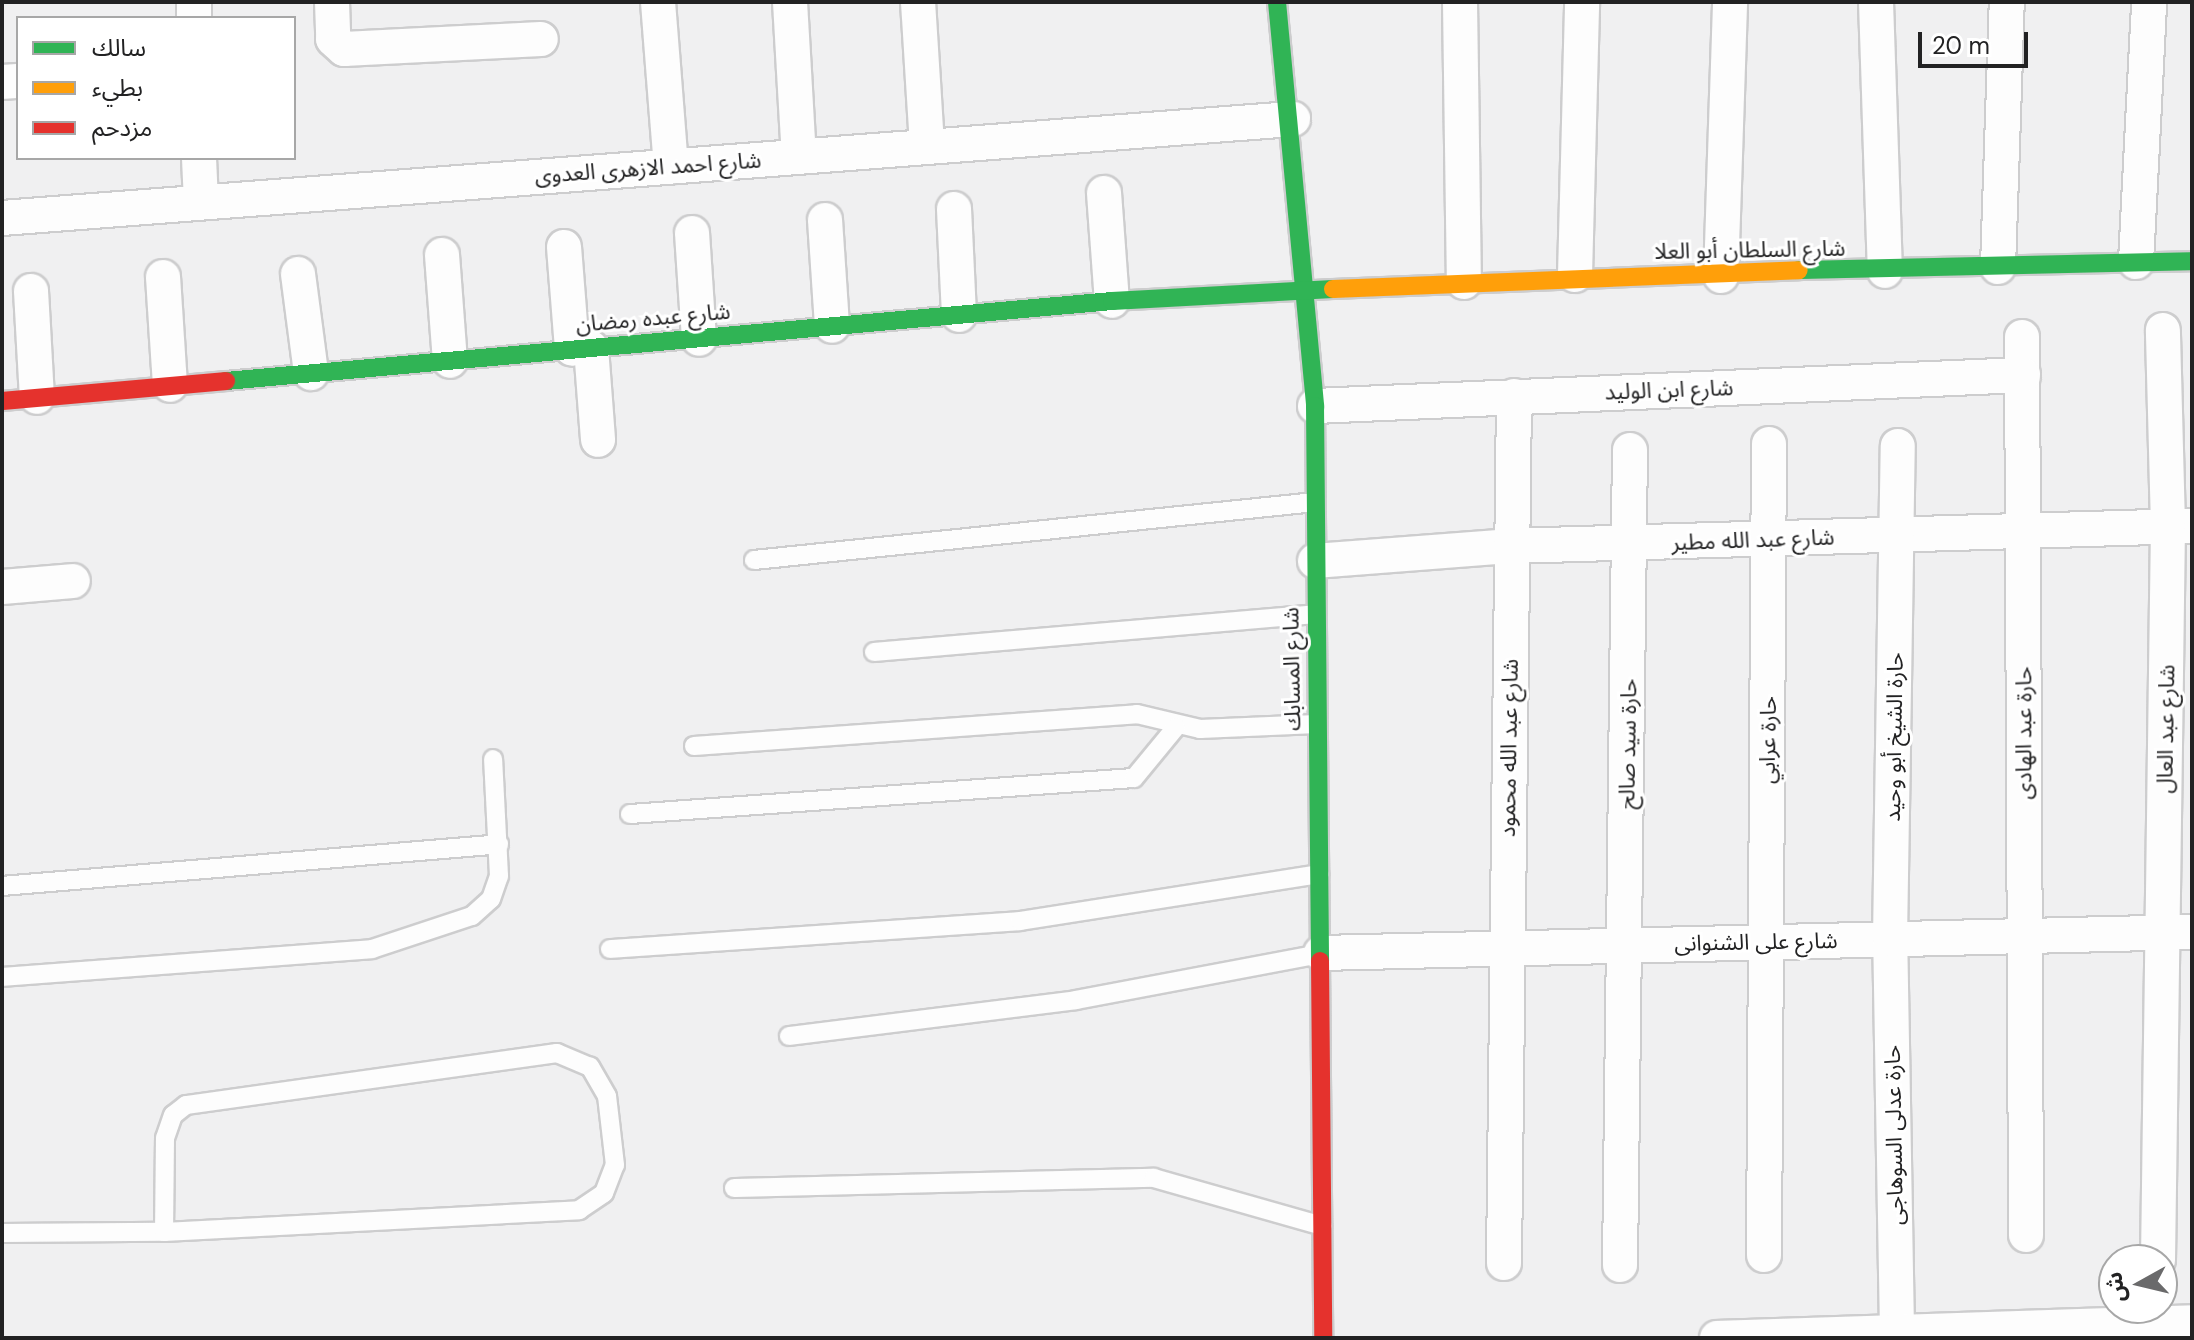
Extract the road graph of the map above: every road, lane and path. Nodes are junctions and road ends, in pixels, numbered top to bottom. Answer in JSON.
{"nodes":[{"id":1,"x":332,"y":2,"type":"edge"},
{"id":2,"x":658,"y":2,"type":"edge"},
{"id":3,"x":790,"y":2,"type":"edge"},
{"id":4,"x":918,"y":2,"type":"edge"},
{"id":5,"x":1277,"y":2,"type":"edge"},
{"id":6,"x":1460,"y":2,"type":"edge"},
{"id":7,"x":1582,"y":2,"type":"edge"},
{"id":8,"x":1730,"y":2,"type":"edge"},
{"id":9,"x":1876,"y":2,"type":"edge"},
{"id":10,"x":2007,"y":2,"type":"edge"},
{"id":11,"x":2149,"y":2,"type":"edge"},
{"id":12,"x":541,"y":39,"type":"dead end"},
{"id":13,"x":1293,"y":119,"type":"junction"},
{"id":14,"x":927,"y":147,"type":"junction"},
{"id":15,"x":799,"y":157,"type":"junction"},
{"id":16,"x":199,"y":160,"type":"edge"},
{"id":17,"x":671,"y":166,"type":"junction"},
{"id":18,"x":1104,"y":193,"type":"dead end"},
{"id":19,"x":201,"y":202,"type":"junction"},
{"id":20,"x":954,"y":209,"type":"dead end"},
{"id":21,"x":2,"y":218,"type":"edge"},
{"id":22,"x":825,"y":220,"type":"dead end"},
{"id":23,"x":692,"y":233,"type":"dead end"},
{"id":24,"x":564,"y":247,"type":"dead end"},
{"id":25,"x":442,"y":255,"type":"dead end"},
{"id":26,"x":2192,"y":261,"type":"edge"},
{"id":27,"x":2136,"y":262,"type":"junction"},
{"id":28,"x":1998,"y":267,"type":"junction"},
{"id":29,"x":1885,"y":271,"type":"junction"},
{"id":30,"x":298,"y":274,"type":"dead end"},
{"id":31,"x":1575,"y":275,"type":"junction"},
{"id":32,"x":1721,"y":276,"type":"junction"},
{"id":33,"x":163,"y":277,"type":"dead end"},
{"id":34,"x":1464,"y":282,"type":"junction"},
{"id":35,"x":31,"y":291,"type":"dead end"},
{"id":36,"x":1309,"y":294,"type":"junction"},
{"id":37,"x":1112,"y":301,"type":"junction"},
{"id":38,"x":959,"y":315,"type":"junction"},
{"id":39,"x":832,"y":326,"type":"junction"},
{"id":40,"x":2163,"y":330,"type":"dead end"},
{"id":41,"x":2022,"y":337,"type":"dead end"},
{"id":42,"x":699,"y":339,"type":"junction"},
{"id":43,"x":581,"y":349,"type":"junction"},
{"id":44,"x":450,"y":361,"type":"junction"},
{"id":45,"x":311,"y":373,"type":"junction"},
{"id":46,"x":2023,"y":375,"type":"junction"},
{"id":47,"x":170,"y":385,"type":"junction"},
{"id":48,"x":1514,"y":396,"type":"junction"},
{"id":49,"x":37,"y":397,"type":"junction"},
{"id":50,"x":2,"y":401,"type":"edge"},
{"id":51,"x":1315,"y":406,"type":"junction"},
{"id":52,"x":598,"y":440,"type":"dead end"},
{"id":53,"x":1769,"y":444,"type":"dead end"},
{"id":54,"x":1898,"y":446,"type":"dead end"},
{"id":55,"x":1630,"y":450,"type":"dead end"},
{"id":56,"x":1315,"y":502,"type":"junction"},
{"id":57,"x":2180,"y":526,"type":"edge"},
{"id":58,"x":2024,"y":531,"type":"junction"},
{"id":59,"x":1898,"y":535,"type":"junction"},
{"id":60,"x":1773,"y":538,"type":"junction"},
{"id":61,"x":1631,"y":543,"type":"junction"},
{"id":62,"x":1511,"y":546,"type":"junction"},
{"id":63,"x":754,"y":560,"type":"dead end"},
{"id":64,"x":1315,"y":561,"type":"junction"},
{"id":65,"x":73,"y":581,"type":"dead end"},
{"id":66,"x":2,"y":587,"type":"edge"},
{"id":67,"x":1315,"y":614,"type":"junction"},
{"id":68,"x":874,"y":652,"type":"dead end"},
{"id":69,"x":1317,"y":724,"type":"junction"},
{"id":70,"x":1176,"y":727,"type":"junction"},
{"id":71,"x":694,"y":746,"type":"dead end"},
{"id":72,"x":493,"y":759,"type":"dead end"},
{"id":73,"x":630,"y":814,"type":"dead end"},
{"id":74,"x":499,"y":844,"type":"junction"},
{"id":75,"x":1319,"y":874,"type":"junction"},
{"id":76,"x":2,"y":886,"type":"edge"},
{"id":77,"x":2177,"y":932,"type":"edge"},
{"id":78,"x":2023,"y":936,"type":"junction"},
{"id":79,"x":1890,"y":939,"type":"junction"},
{"id":80,"x":1763,"y":942,"type":"junction"},
{"id":81,"x":1624,"y":945,"type":"junction"},
{"id":82,"x":610,"y":949,"type":"dead end"},
{"id":83,"x":1507,"y":949,"type":"junction"},
{"id":84,"x":1321,"y":953,"type":"junction"},
{"id":85,"x":2,"y":977,"type":"edge"},
{"id":86,"x":789,"y":1036,"type":"dead end"},
{"id":87,"x":734,"y":1188,"type":"dead end"},
{"id":88,"x":1322,"y":1226,"type":"junction"},
{"id":89,"x":164,"y":1232,"type":"junction"},
{"id":90,"x":2,"y":1233,"type":"edge"},
{"id":91,"x":2026,"y":1235,"type":"dead end"},
{"id":92,"x":2159,"y":1244,"type":"edge"},
{"id":93,"x":1764,"y":1255,"type":"dead end"},
{"id":94,"x":1504,"y":1263,"type":"dead end"},
{"id":95,"x":1620,"y":1265,"type":"dead end"},
{"id":96,"x":2098,"y":1318,"type":"edge"},
{"id":97,"x":1897,"y":1330,"type":"junction"},
{"id":98,"x":1323,"y":1338,"type":"edge"},
{"id":99,"x":1717,"y":1338,"type":"edge"}],
"edges":[{"from":1,"to":12,"type":"street"},
{"from":2,"to":17,"type":"street"},
{"from":3,"to":15,"type":"street"},
{"from":4,"to":14,"type":"street"},
{"from":5,"to":13,"type":"street","name":"شارع المسابك"},
{"from":6,"to":34,"type":"street"},
{"from":7,"to":31,"type":"street"},
{"from":8,"to":32,"type":"street"},
{"from":9,"to":29,"type":"street"},
{"from":10,"to":28,"type":"street"},
{"from":11,"to":27,"type":"street"},
{"from":13,"to":14,"type":"street","name":"شارع احمد الازهرى العدوى"},
{"from":13,"to":36,"type":"street","name":"شارع المسابك"},
{"from":14,"to":15,"type":"street","name":"شارع احمد الازهرى العدوى"},
{"from":15,"to":17,"type":"street","name":"شارع احمد الازهرى العدوى"},
{"from":16,"to":19,"type":"street"},
{"from":17,"to":19,"type":"street","name":"شارع احمد الازهرى العدوى"},
{"from":18,"to":37,"type":"street"},
{"from":19,"to":21,"type":"street","name":"شارع احمد الازهرى العدوى"},
{"from":20,"to":38,"type":"street"},
{"from":22,"to":39,"type":"street"},
{"from":23,"to":42,"type":"street"},
{"from":24,"to":43,"type":"street"},
{"from":25,"to":44,"type":"street"},
{"from":26,"to":27,"type":"street","name":"شارع السلطان أبو العلا"},
{"from":27,"to":28,"type":"street","name":"شارع السلطان أبو العلا"},
{"from":28,"to":29,"type":"street","name":"شارع السلطان أبو العلا"},
{"from":29,"to":32,"type":"street","name":"شارع السلطان أبو العلا"},
{"from":30,"to":45,"type":"street"},
{"from":31,"to":32,"type":"street","name":"شارع السلطان أبو العلا"},
{"from":31,"to":34,"type":"street","name":"شارع السلطان أبو العلا"},
{"from":33,"to":47,"type":"street"},
{"from":34,"to":36,"type":"street","name":"شارع السلطان أبو العلا"},
{"from":35,"to":49,"type":"street"},
{"from":36,"to":37,"type":"street","name":"شارع عبده رمضان"},
{"from":36,"to":51,"type":"street","name":"شارع المسابك"},
{"from":37,"to":38,"type":"street","name":"شارع عبده رمضان"},
{"from":38,"to":39,"type":"street","name":"شارع عبده رمضان"},
{"from":39,"to":42,"type":"street","name":"شارع عبده رمضان"},
{"from":40,"to":57,"type":"street","name":"شارع عبد العال"},
{"from":41,"to":46,"type":"street","name":"حارة عبد الهادى"},
{"from":42,"to":43,"type":"street","name":"شارع عبده رمضان"},
{"from":43,"to":44,"type":"street","name":"شارع عبده رمضان"},
{"from":43,"to":52,"type":"street"},
{"from":44,"to":45,"type":"street","name":"شارع عبده رمضان"},
{"from":45,"to":47,"type":"street","name":"شارع عبده رمضان"},
{"from":46,"to":48,"type":"street","name":"شارع ابن الوليد"},
{"from":46,"to":58,"type":"street","name":"حارة عبد الهادى"},
{"from":47,"to":49,"type":"street","name":"شارع عبده رمضان"},
{"from":48,"to":51,"type":"street","name":"شارع ابن الوليد"},
{"from":48,"to":62,"type":"street","name":"شارع عبد الله محمود"},
{"from":49,"to":50,"type":"street","name":"شارع عبده رمضان"},
{"from":51,"to":56,"type":"street","name":"شارع المسابك"},
{"from":53,"to":60,"type":"street","name":"حارة عرابي"},
{"from":54,"to":59,"type":"street","name":"حارة الشيخ أبو وحيد"},
{"from":55,"to":61,"type":"street","name":"حارة سيد صالح"},
{"from":56,"to":63,"type":"lane"},
{"from":56,"to":64,"type":"street","name":"شارع المسابك"},
{"from":57,"to":58,"type":"street","name":"شارع عبد الله مطير"},
{"from":57,"to":77,"type":"street","name":"شارع عبد العال"},
{"from":58,"to":59,"type":"street","name":"شارع عبد الله مطير"},
{"from":58,"to":78,"type":"street","name":"حارة عبد الهادى"},
{"from":59,"to":60,"type":"street","name":"شارع عبد الله مطير"},
{"from":59,"to":79,"type":"street","name":"حارة الشيخ أبو وحيد"},
{"from":60,"to":61,"type":"street","name":"شارع عبد الله مطير"},
{"from":60,"to":80,"type":"street","name":"حارة عرابي"},
{"from":61,"to":62,"type":"street","name":"شارع عبد الله مطير"},
{"from":61,"to":81,"type":"street","name":"حارة سيد صالح"},
{"from":62,"to":64,"type":"street","name":"شارع عبد الله مطير"},
{"from":62,"to":83,"type":"street","name":"شارع عبد الله محمود"},
{"from":64,"to":67,"type":"street","name":"شارع المسابك"},
{"from":65,"to":66,"type":"street"},
{"from":67,"to":68,"type":"lane"},
{"from":67,"to":69,"type":"street","name":"شارع المسابك"},
{"from":69,"to":70,"type":"lane"},
{"from":69,"to":75,"type":"street","name":"شارع المسابك"},
{"from":70,"to":71,"type":"lane"},
{"from":70,"to":73,"type":"lane"},
{"from":72,"to":74,"type":"lane"},
{"from":74,"to":76,"type":"lane"},
{"from":74,"to":85,"type":"lane"},
{"from":75,"to":82,"type":"lane"},
{"from":75,"to":84,"type":"street","name":"شارع المسابك"},
{"from":77,"to":78,"type":"street","name":"شارع على الشنوانى"},
{"from":77,"to":92,"type":"street","name":"شارع عبد العال"},
{"from":78,"to":79,"type":"street","name":"شارع على الشنوانى"},
{"from":78,"to":91,"type":"street","name":"حارة عبد الهادى"},
{"from":79,"to":80,"type":"street","name":"شارع على الشنوانى"},
{"from":79,"to":97,"type":"street","name":"حارة عدلى السوهاجى"},
{"from":80,"to":81,"type":"street","name":"شارع على الشنوانى"},
{"from":80,"to":93,"type":"street","name":"حارة عرابي"},
{"from":81,"to":83,"type":"street","name":"شارع على الشنوانى"},
{"from":81,"to":95,"type":"street","name":"حارة سيد صالح"},
{"from":83,"to":84,"type":"street","name":"شارع على الشنوانى"},
{"from":83,"to":94,"type":"street","name":"شارع عبد الله محمود"},
{"from":84,"to":86,"type":"lane"},
{"from":84,"to":88,"type":"street","name":"شارع المسابك"},
{"from":87,"to":88,"type":"lane"},
{"from":88,"to":98,"type":"street","name":"شارع المسابك"},
{"from":89,"to":89,"type":"lane"},
{"from":89,"to":90,"type":"lane"},
{"from":96,"to":97,"type":"street"},
{"from":97,"to":99,"type":"street"}]}
